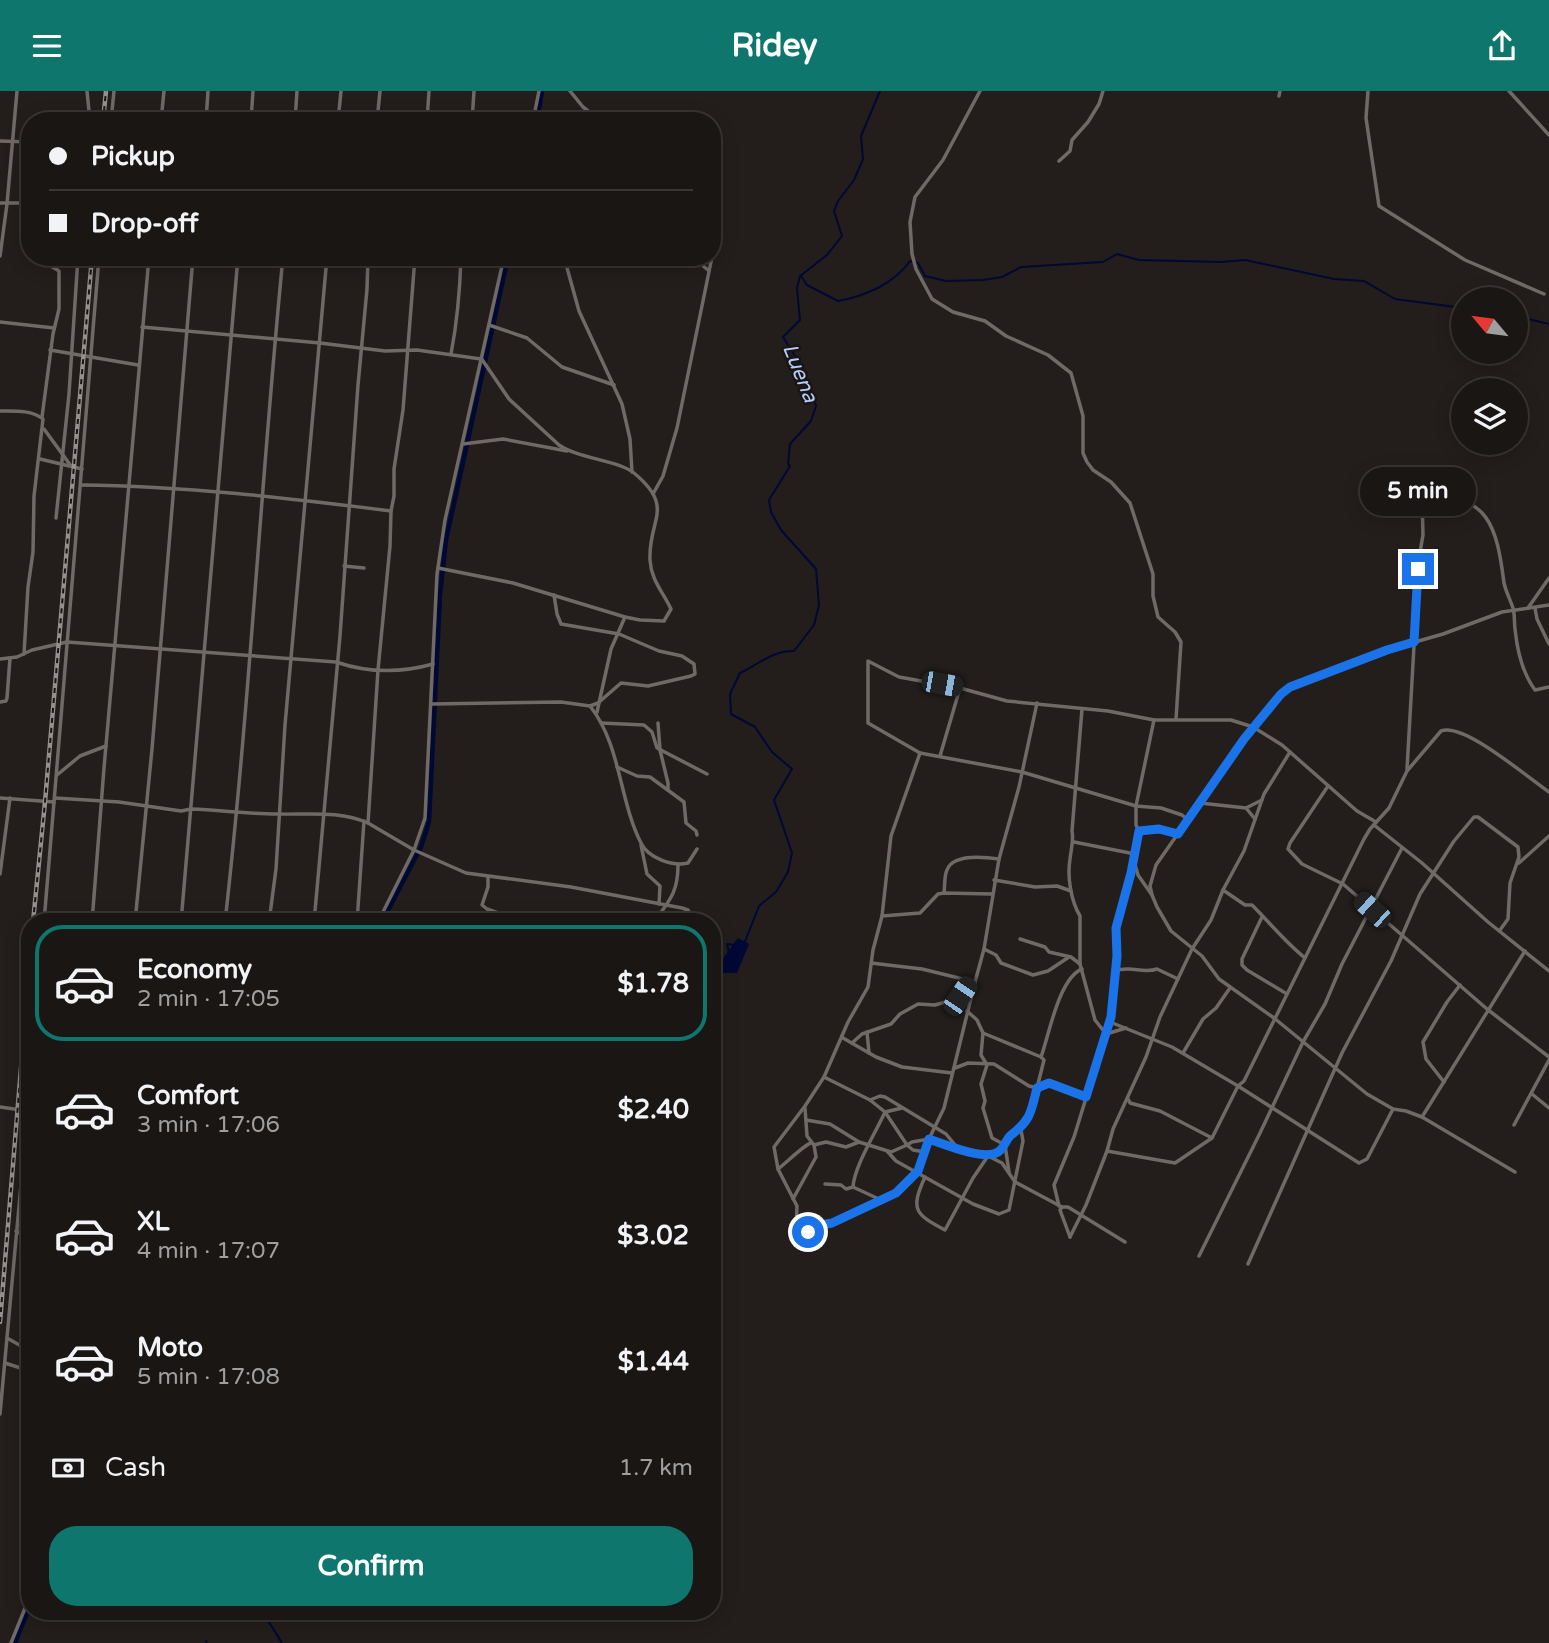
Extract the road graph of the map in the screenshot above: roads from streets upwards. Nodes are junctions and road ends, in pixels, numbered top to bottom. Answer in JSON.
{"nodes":[{"id":1,"x":17,"y":91,"type":"edge"},
{"id":2,"x":88,"y":91,"type":"edge"},
{"id":3,"x":114,"y":91,"type":"edge"},
{"id":4,"x":164,"y":91,"type":"edge"},
{"id":5,"x":208,"y":91,"type":"edge"},
{"id":6,"x":253,"y":91,"type":"edge"},
{"id":7,"x":297,"y":91,"type":"edge"},
{"id":8,"x":341,"y":91,"type":"edge"},
{"id":9,"x":380,"y":91,"type":"edge"},
{"id":10,"x":429,"y":91,"type":"edge"},
{"id":11,"x":474,"y":91,"type":"edge"},
{"id":12,"x":539,"y":91,"type":"edge"},
{"id":13,"x":570,"y":91,"type":"edge"},
{"id":14,"x":980,"y":91,"type":"edge"},
{"id":15,"x":1103,"y":91,"type":"edge"},
{"id":16,"x":1368,"y":91,"type":"edge"},
{"id":17,"x":1509,"y":91,"type":"edge"},
{"id":18,"x":89,"y":112,"type":"edge"},
{"id":19,"x":112,"y":112,"type":"edge"},
{"id":20,"x":162,"y":112,"type":"edge"},
{"id":21,"x":207,"y":112,"type":"edge"},
{"id":22,"x":252,"y":112,"type":"edge"},
{"id":23,"x":296,"y":112,"type":"edge"},
{"id":24,"x":339,"y":112,"type":"edge"},
{"id":25,"x":378,"y":112,"type":"edge"},
{"id":26,"x":428,"y":112,"type":"edge"},
{"id":27,"x":473,"y":112,"type":"edge"},
{"id":28,"x":535,"y":112,"type":"edge"},
{"id":29,"x":589,"y":112,"type":"edge"},
{"id":30,"x":1549,"y":135,"type":"edge"},
{"id":31,"x":0,"y":141,"type":"edge"},
{"id":32,"x":21,"y":142,"type":"edge"},
{"id":33,"x":12,"y":143,"type":"junction"},
{"id":34,"x":1059,"y":161,"type":"dead end"},
{"id":35,"x":0,"y":203,"type":"edge"},
{"id":36,"x":21,"y":203,"type":"edge"},
{"id":37,"x":7,"y":204,"type":"junction"},
{"id":38,"x":0,"y":257,"type":"edge"},
{"id":39,"x":51,"y":266,"type":"edge"},
{"id":40,"x":78,"y":266,"type":"edge"},
{"id":41,"x":98,"y":266,"type":"edge"},
{"id":42,"x":148,"y":266,"type":"edge"},
{"id":43,"x":192,"y":266,"type":"edge"},
{"id":44,"x":237,"y":266,"type":"edge"},
{"id":45,"x":282,"y":266,"type":"edge"},
{"id":46,"x":326,"y":266,"type":"edge"},
{"id":47,"x":368,"y":266,"type":"edge"},
{"id":48,"x":414,"y":266,"type":"edge"},
{"id":49,"x":460,"y":266,"type":"edge"},
{"id":50,"x":502,"y":266,"type":"edge"},
{"id":51,"x":566,"y":266,"type":"edge"},
{"id":52,"x":703,"y":266,"type":"edge"},
{"id":53,"x":710,"y":266,"type":"edge"},
{"id":54,"x":709,"y":272,"type":"junction"},
{"id":55,"x":1544,"y":294,"type":"dead end"},
{"id":56,"x":0,"y":322,"type":"edge"},
{"id":57,"x":489,"y":325,"type":"junction"},
{"id":58,"x":142,"y":327,"type":"junction"},
{"id":59,"x":54,"y":328,"type":"junction"},
{"id":60,"x":187,"y":331,"type":"junction"},
{"id":61,"x":230,"y":335,"type":"junction"},
{"id":62,"x":276,"y":340,"type":"junction"},
{"id":63,"x":320,"y":343,"type":"junction"},
{"id":64,"x":361,"y":348,"type":"junction"},
{"id":65,"x":51,"y":350,"type":"junction"},
{"id":66,"x":408,"y":351,"type":"junction"},
{"id":67,"x":73,"y":353,"type":"junction"},
{"id":68,"x":451,"y":354,"type":"junction"},
{"id":69,"x":92,"y":357,"type":"junction"},
{"id":70,"x":481,"y":358,"type":"junction"},
{"id":71,"x":139,"y":365,"type":"junction"},
{"id":72,"x":614,"y":385,"type":"junction"},
{"id":73,"x":0,"y":411,"type":"edge"},
{"id":74,"x":42,"y":417,"type":"junction"},
{"id":75,"x":43,"y":427,"type":"junction"},
{"id":76,"x":463,"y":444,"type":"junction"},
{"id":77,"x":568,"y":451,"type":"junction"},
{"id":78,"x":62,"y":453,"type":"junction"},
{"id":79,"x":40,"y":459,"type":"junction"},
{"id":80,"x":62,"y":464,"type":"junction"},
{"id":81,"x":71,"y":467,"type":"junction"},
{"id":82,"x":82,"y":469,"type":"junction"},
{"id":83,"x":632,"y":472,"type":"junction"},
{"id":84,"x":81,"y":485,"type":"junction"},
{"id":85,"x":129,"y":486,"type":"junction"},
{"id":86,"x":172,"y":490,"type":"junction"},
{"id":87,"x":218,"y":493,"type":"junction"},
{"id":88,"x":653,"y":495,"type":"junction"},
{"id":89,"x":263,"y":496,"type":"junction"},
{"id":90,"x":306,"y":502,"type":"junction"},
{"id":91,"x":348,"y":507,"type":"junction"},
{"id":92,"x":391,"y":511,"type":"junction"},
{"id":93,"x":56,"y":518,"type":"dead end"},
{"id":94,"x":344,"y":566,"type":"junction"},
{"id":95,"x":364,"y":568,"type":"dead end"},
{"id":96,"x":438,"y":568,"type":"junction"},
{"id":97,"x":1549,"y":578,"type":"edge"},
{"id":98,"x":554,"y":595,"type":"junction"},
{"id":99,"x":1535,"y":598,"type":"junction"},
{"id":100,"x":1546,"y":605,"type":"edge"},
{"id":101,"x":1528,"y":608,"type":"junction"},
{"id":102,"x":1535,"y":608,"type":"junction"},
{"id":103,"x":1513,"y":610,"type":"junction"},
{"id":104,"x":625,"y":617,"type":"junction"},
{"id":105,"x":619,"y":634,"type":"junction"},
{"id":106,"x":67,"y":642,"type":"junction"},
{"id":107,"x":1414,"y":642,"type":"junction"},
{"id":108,"x":1549,"y":644,"type":"edge"},
{"id":109,"x":114,"y":647,"type":"junction"},
{"id":110,"x":159,"y":648,"type":"junction"},
{"id":111,"x":206,"y":651,"type":"junction"},
{"id":112,"x":24,"y":653,"type":"junction"},
{"id":113,"x":250,"y":656,"type":"junction"},
{"id":114,"x":10,"y":658,"type":"junction"},
{"id":115,"x":0,"y":659,"type":"edge"},
{"id":116,"x":292,"y":659,"type":"junction"},
{"id":117,"x":337,"y":662,"type":"junction"},
{"id":118,"x":433,"y":664,"type":"junction"},
{"id":119,"x":378,"y":670,"type":"junction"},
{"id":120,"x":960,"y":688,"type":"junction"},
{"id":121,"x":1549,"y":688,"type":"edge"},
{"id":122,"x":0,"y":702,"type":"edge"},
{"id":123,"x":598,"y":703,"type":"junction"},
{"id":124,"x":1037,"y":703,"type":"junction"},
{"id":125,"x":432,"y":704,"type":"junction"},
{"id":126,"x":590,"y":706,"type":"junction"},
{"id":127,"x":1082,"y":709,"type":"junction"},
{"id":128,"x":597,"y":715,"type":"junction"},
{"id":129,"x":1176,"y":719,"type":"junction"},
{"id":130,"x":1154,"y":720,"type":"junction"},
{"id":131,"x":601,"y":723,"type":"junction"},
{"id":132,"x":658,"y":723,"type":"dead end"},
{"id":133,"x":1253,"y":727,"type":"junction"},
{"id":134,"x":106,"y":746,"type":"junction"},
{"id":135,"x":660,"y":750,"type":"junction"},
{"id":136,"x":1290,"y":752,"type":"junction"},
{"id":137,"x":920,"y":753,"type":"junction"},
{"id":138,"x":940,"y":756,"type":"junction"},
{"id":139,"x":617,"y":767,"type":"junction"},
{"id":140,"x":1407,"y":771,"type":"junction"},
{"id":141,"x":1022,"y":772,"type":"junction"},
{"id":142,"x":707,"y":773,"type":"dead end"},
{"id":143,"x":56,"y":776,"type":"junction"},
{"id":144,"x":1328,"y":786,"type":"junction"},
{"id":145,"x":667,"y":790,"type":"junction"},
{"id":146,"x":1076,"y":790,"type":"junction"},
{"id":147,"x":1549,"y":792,"type":"edge"},
{"id":148,"x":0,"y":797,"type":"edge"},
{"id":149,"x":10,"y":798,"type":"junction"},
{"id":150,"x":54,"y":800,"type":"junction"},
{"id":151,"x":1262,"y":800,"type":"junction"},
{"id":152,"x":101,"y":802,"type":"junction"},
{"id":153,"x":1200,"y":803,"type":"junction"},
{"id":154,"x":1136,"y":806,"type":"junction"},
{"id":155,"x":146,"y":807,"type":"junction"},
{"id":156,"x":1246,"y":808,"type":"junction"},
{"id":157,"x":191,"y":809,"type":"junction"},
{"id":158,"x":235,"y":813,"type":"junction"},
{"id":159,"x":1193,"y":813,"type":"junction"},
{"id":160,"x":280,"y":814,"type":"junction"},
{"id":161,"x":324,"y":814,"type":"junction"},
{"id":162,"x":1182,"y":815,"type":"junction"},
{"id":163,"x":1255,"y":819,"type":"junction"},
{"id":164,"x":1367,"y":819,"type":"junction"},
{"id":165,"x":1188,"y":820,"type":"junction"},
{"id":166,"x":366,"y":822,"type":"junction"},
{"id":167,"x":1373,"y":826,"type":"junction"},
{"id":168,"x":1139,"y":831,"type":"junction"},
{"id":169,"x":1178,"y":834,"type":"junction"},
{"id":170,"x":697,"y":835,"type":"dead end"},
{"id":171,"x":1549,"y":836,"type":"edge"},
{"id":172,"x":1074,"y":842,"type":"junction"},
{"id":173,"x":641,"y":843,"type":"junction"},
{"id":174,"x":2,"y":846,"type":"edge"},
{"id":175,"x":1402,"y":848,"type":"junction"},
{"id":176,"x":697,"y":849,"type":"dead end"},
{"id":177,"x":414,"y":850,"type":"junction"},
{"id":178,"x":1135,"y":854,"type":"junction"},
{"id":179,"x":999,"y":859,"type":"junction"},
{"id":180,"x":1134,"y":861,"type":"junction"},
{"id":181,"x":678,"y":865,"type":"junction"},
{"id":182,"x":1517,"y":865,"type":"junction"},
{"id":183,"x":1433,"y":873,"type":"junction"},
{"id":184,"x":0,"y":874,"type":"edge"},
{"id":185,"x":488,"y":876,"type":"junction"},
{"id":186,"x":994,"y":880,"type":"junction"},
{"id":187,"x":1343,"y":884,"type":"junction"},
{"id":188,"x":1223,"y":890,"type":"junction"},
{"id":189,"x":1071,"y":891,"type":"junction"},
{"id":190,"x":944,"y":893,"type":"junction"},
{"id":191,"x":992,"y":894,"type":"junction"},
{"id":192,"x":1152,"y":895,"type":"junction"},
{"id":193,"x":659,"y":904,"type":"junction"},
{"id":194,"x":668,"y":905,"type":"junction"},
{"id":195,"x":1372,"y":910,"type":"junction"},
{"id":196,"x":46,"y":913,"type":"edge"},
{"id":197,"x":93,"y":913,"type":"edge"},
{"id":198,"x":136,"y":913,"type":"edge"},
{"id":199,"x":182,"y":913,"type":"edge"},
{"id":200,"x":226,"y":913,"type":"edge"},
{"id":201,"x":270,"y":913,"type":"edge"},
{"id":202,"x":315,"y":913,"type":"edge"},
{"id":203,"x":358,"y":913,"type":"edge"},
{"id":204,"x":382,"y":913,"type":"edge"},
{"id":205,"x":498,"y":913,"type":"edge"},
{"id":206,"x":662,"y":913,"type":"edge"},
{"id":207,"x":690,"y":913,"type":"edge"},
{"id":208,"x":882,"y":916,"type":"junction"},
{"id":209,"x":1262,"y":917,"type":"junction"},
{"id":210,"x":1500,"y":930,"type":"junction"},
{"id":211,"x":1402,"y":935,"type":"junction"},
{"id":212,"x":1020,"y":939,"type":"dead end"},
{"id":213,"x":984,"y":949,"type":"junction"},
{"id":214,"x":1192,"y":950,"type":"junction"},
{"id":215,"x":1079,"y":951,"type":"junction"},
{"id":216,"x":1525,"y":951,"type":"junction"},
{"id":217,"x":1070,"y":957,"type":"junction"},
{"id":218,"x":1305,"y":958,"type":"junction"},
{"id":219,"x":871,"y":963,"type":"junction"},
{"id":220,"x":1081,"y":966,"type":"junction"},
{"id":221,"x":1115,"y":971,"type":"junction"},
{"id":222,"x":1549,"y":971,"type":"edge"},
{"id":223,"x":1178,"y":979,"type":"junction"},
{"id":224,"x":973,"y":981,"type":"junction"},
{"id":225,"x":1460,"y":985,"type":"junction"},
{"id":226,"x":1230,"y":988,"type":"junction"},
{"id":227,"x":1287,"y":994,"type":"junction"},
{"id":228,"x":1487,"y":1009,"type":"junction"},
{"id":229,"x":967,"y":1011,"type":"junction"},
{"id":230,"x":1274,"y":1018,"type":"junction"},
{"id":231,"x":1110,"y":1022,"type":"junction"},
{"id":232,"x":1126,"y":1028,"type":"junction"},
{"id":233,"x":867,"y":1032,"type":"junction"},
{"id":234,"x":983,"y":1033,"type":"junction"},
{"id":235,"x":1106,"y":1034,"type":"junction"},
{"id":236,"x":842,"y":1037,"type":"junction"},
{"id":237,"x":1153,"y":1038,"type":"junction"},
{"id":238,"x":1303,"y":1042,"type":"junction"},
{"id":239,"x":852,"y":1043,"type":"junction"},
{"id":240,"x":869,"y":1053,"type":"junction"},
{"id":241,"x":1183,"y":1053,"type":"junction"},
{"id":242,"x":1041,"y":1057,"type":"junction"},
{"id":243,"x":1549,"y":1058,"type":"edge"},
{"id":244,"x":987,"y":1063,"type":"junction"},
{"id":245,"x":1335,"y":1069,"type":"junction"},
{"id":246,"x":952,"y":1071,"type":"junction"},
{"id":247,"x":824,"y":1077,"type":"junction"},
{"id":248,"x":1444,"y":1082,"type":"junction"},
{"id":249,"x":1238,"y":1086,"type":"junction"},
{"id":250,"x":1037,"y":1088,"type":"junction"},
{"id":251,"x":1532,"y":1094,"type":"junction"},
{"id":252,"x":1086,"y":1097,"type":"junction"},
{"id":253,"x":1128,"y":1099,"type":"junction"},
{"id":254,"x":870,"y":1100,"type":"junction"},
{"id":255,"x":805,"y":1106,"type":"junction"},
{"id":256,"x":0,"y":1107,"type":"edge"},
{"id":257,"x":1272,"y":1107,"type":"junction"},
{"id":258,"x":902,"y":1108,"type":"junction"},
{"id":259,"x":1549,"y":1108,"type":"edge"},
{"id":260,"x":1393,"y":1109,"type":"junction"},
{"id":261,"x":21,"y":1110,"type":"edge"},
{"id":262,"x":885,"y":1112,"type":"junction"},
{"id":263,"x":1422,"y":1117,"type":"junction"},
{"id":264,"x":806,"y":1120,"type":"junction"},
{"id":265,"x":1514,"y":1125,"type":"dead end"},
{"id":266,"x":935,"y":1128,"type":"junction"},
{"id":267,"x":1021,"y":1130,"type":"junction"},
{"id":268,"x":1307,"y":1130,"type":"junction"},
{"id":269,"x":1212,"y":1138,"type":"junction"},
{"id":270,"x":929,"y":1139,"type":"junction"},
{"id":271,"x":859,"y":1142,"type":"junction"},
{"id":272,"x":812,"y":1144,"type":"junction"},
{"id":273,"x":870,"y":1145,"type":"junction"},
{"id":274,"x":907,"y":1145,"type":"junction"},
{"id":275,"x":1005,"y":1145,"type":"junction"},
{"id":276,"x":958,"y":1148,"type":"junction"},
{"id":277,"x":887,"y":1151,"type":"junction"},
{"id":278,"x":1107,"y":1151,"type":"junction"},
{"id":279,"x":925,"y":1152,"type":"junction"},
{"id":280,"x":988,"y":1156,"type":"junction"},
{"id":281,"x":778,"y":1169,"type":"junction"},
{"id":282,"x":918,"y":1171,"type":"junction"},
{"id":283,"x":1009,"y":1172,"type":"junction"},
{"id":284,"x":1515,"y":1172,"type":"dead end"},
{"id":285,"x":925,"y":1177,"type":"junction"},
{"id":286,"x":1015,"y":1182,"type":"junction"},
{"id":287,"x":825,"y":1184,"type":"dead end"},
{"id":288,"x":21,"y":1185,"type":"edge"},
{"id":289,"x":853,"y":1187,"type":"junction"},
{"id":290,"x":793,"y":1199,"type":"junction"},
{"id":291,"x":962,"y":1199,"type":"junction"},
{"id":292,"x":881,"y":1200,"type":"junction"},
{"id":293,"x":1061,"y":1206,"type":"junction"},
{"id":294,"x":1081,"y":1214,"type":"junction"},
{"id":295,"x":16,"y":1231,"type":"junction"},
{"id":296,"x":21,"y":1234,"type":"edge"},
{"id":297,"x":1125,"y":1242,"type":"dead end"},
{"id":298,"x":1199,"y":1256,"type":"dead end"},
{"id":299,"x":1248,"y":1263,"type":"dead end"},
{"id":300,"x":6,"y":1338,"type":"junction"},
{"id":301,"x":21,"y":1346,"type":"edge"},
{"id":302,"x":5,"y":1363,"type":"junction"},
{"id":303,"x":21,"y":1368,"type":"edge"},
{"id":304,"x":0,"y":1414,"type":"edge"},
{"id":305,"x":21,"y":1618,"type":"edge"},
{"id":306,"x":11,"y":1643,"type":"edge"}],
"edges":[{"from":1,"to":33,"type":"street"},
{"from":2,"to":18,"type":"street"},
{"from":3,"to":19,"type":"street"},
{"from":4,"to":20,"type":"street"},
{"from":5,"to":21,"type":"street"},
{"from":6,"to":22,"type":"street"},
{"from":7,"to":23,"type":"street"},
{"from":8,"to":24,"type":"street"},
{"from":9,"to":25,"type":"street"},
{"from":10,"to":26,"type":"street"},
{"from":11,"to":27,"type":"street"},
{"from":12,"to":28,"type":"street"},
{"from":13,"to":29,"type":"street"},
{"from":14,"to":129,"type":"street"},
{"from":15,"to":34,"type":"street"},
{"from":16,"to":55,"type":"street"},
{"from":17,"to":30,"type":"street"},
{"from":31,"to":33,"type":"street"},
{"from":32,"to":33,"type":"street"},
{"from":33,"to":37,"type":"street"},
{"from":35,"to":37,"type":"street"},
{"from":36,"to":37,"type":"street"},
{"from":37,"to":38,"type":"street"},
{"from":39,"to":59,"type":"street"},
{"from":40,"to":67,"type":"street"},
{"from":41,"to":69,"type":"street"},
{"from":42,"to":58,"type":"street"},
{"from":43,"to":60,"type":"street"},
{"from":44,"to":61,"type":"street"},
{"from":45,"to":62,"type":"street"},
{"from":46,"to":63,"type":"street"},
{"from":47,"to":64,"type":"street"},
{"from":48,"to":66,"type":"street"},
{"from":49,"to":68,"type":"street"},
{"from":50,"to":57,"type":"street"},
{"from":51,"to":72,"type":"street"},
{"from":52,"to":54,"type":"street"},
{"from":53,"to":54,"type":"street"},
{"from":54,"to":88,"type":"street"},
{"from":56,"to":59,"type":"street"},
{"from":57,"to":70,"type":"street"},
{"from":57,"to":72,"type":"street"},
{"from":58,"to":60,"type":"street"},
{"from":58,"to":71,"type":"street"},
{"from":59,"to":65,"type":"street"},
{"from":60,"to":61,"type":"street"},
{"from":60,"to":86,"type":"street"},
{"from":61,"to":62,"type":"street"},
{"from":61,"to":87,"type":"street"},
{"from":62,"to":63,"type":"street"},
{"from":62,"to":89,"type":"street"},
{"from":63,"to":64,"type":"street"},
{"from":63,"to":90,"type":"street"},
{"from":64,"to":66,"type":"street"},
{"from":64,"to":91,"type":"street"},
{"from":65,"to":67,"type":"street"},
{"from":65,"to":74,"type":"street"},
{"from":66,"to":68,"type":"street"},
{"from":66,"to":92,"type":"street"},
{"from":67,"to":69,"type":"street"},
{"from":67,"to":78,"type":"street"},
{"from":68,"to":70,"type":"street"},
{"from":69,"to":71,"type":"street"},
{"from":69,"to":82,"type":"street"},
{"from":70,"to":76,"type":"street"},
{"from":70,"to":77,"type":"street"},
{"from":71,"to":85,"type":"street"},
{"from":72,"to":83,"type":"street"},
{"from":73,"to":74,"type":"street"},
{"from":74,"to":75,"type":"street"},
{"from":75,"to":78,"type":"street"},
{"from":75,"to":79,"type":"street"},
{"from":76,"to":77,"type":"street"},
{"from":76,"to":96,"type":"street"},
{"from":77,"to":83,"type":"street"},
{"from":78,"to":80,"type":"street"},
{"from":78,"to":81,"type":"street"},
{"from":79,"to":80,"type":"street"},
{"from":79,"to":112,"type":"street"},
{"from":80,"to":81,"type":"street"},
{"from":80,"to":93,"type":"street"},
{"from":81,"to":82,"type":"street"},
{"from":82,"to":84,"type":"street"},
{"from":83,"to":88,"type":"street"},
{"from":84,"to":85,"type":"street"},
{"from":84,"to":106,"type":"street"},
{"from":85,"to":86,"type":"street"},
{"from":85,"to":109,"type":"street"},
{"from":86,"to":87,"type":"street"},
{"from":86,"to":110,"type":"street"},
{"from":87,"to":89,"type":"street"},
{"from":87,"to":111,"type":"street"},
{"from":88,"to":104,"type":"street"},
{"from":89,"to":90,"type":"street"},
{"from":89,"to":113,"type":"street"},
{"from":90,"to":91,"type":"street"},
{"from":90,"to":116,"type":"street"},
{"from":91,"to":92,"type":"street"},
{"from":91,"to":94,"type":"street"},
{"from":92,"to":119,"type":"street"},
{"from":94,"to":95,"type":"street"},
{"from":94,"to":117,"type":"street"},
{"from":96,"to":98,"type":"street"},
{"from":96,"to":118,"type":"street"},
{"from":97,"to":99,"type":"street"},
{"from":98,"to":104,"type":"street"},
{"from":98,"to":105,"type":"street"},
{"from":99,"to":100,"type":"street"},
{"from":99,"to":101,"type":"street"},
{"from":100,"to":102,"type":"street"},
{"from":101,"to":102,"type":"street"},
{"from":101,"to":103,"type":"street"},
{"from":102,"to":108,"type":"street"},
{"from":103,"to":107,"type":"street"},
{"from":103,"to":107,"type":"street"},
{"from":103,"to":121,"type":"street"},
{"from":104,"to":105,"type":"street"},
{"from":105,"to":123,"type":"street"},
{"from":105,"to":123,"type":"street"},
{"from":106,"to":109,"type":"street"},
{"from":106,"to":112,"type":"street"},
{"from":106,"to":143,"type":"street"},
{"from":107,"to":133,"type":"street"},
{"from":107,"to":140,"type":"street"},
{"from":109,"to":110,"type":"street"},
{"from":109,"to":134,"type":"street"},
{"from":110,"to":111,"type":"street"},
{"from":110,"to":155,"type":"street"},
{"from":111,"to":113,"type":"street"},
{"from":111,"to":157,"type":"street"},
{"from":112,"to":114,"type":"street"},
{"from":113,"to":116,"type":"street"},
{"from":113,"to":158,"type":"street"},
{"from":114,"to":115,"type":"street"},
{"from":114,"to":122,"type":"street"},
{"from":116,"to":117,"type":"street"},
{"from":116,"to":160,"type":"street"},
{"from":117,"to":119,"type":"street"},
{"from":117,"to":161,"type":"street"},
{"from":118,"to":119,"type":"street"},
{"from":118,"to":125,"type":"street"},
{"from":119,"to":166,"type":"street"},
{"from":120,"to":124,"type":"street"},
{"from":120,"to":137,"type":"street"},
{"from":120,"to":138,"type":"street"},
{"from":123,"to":126,"type":"street"},
{"from":123,"to":128,"type":"street"},
{"from":124,"to":127,"type":"street"},
{"from":124,"to":141,"type":"street"},
{"from":125,"to":126,"type":"street"},
{"from":125,"to":177,"type":"street"},
{"from":126,"to":128,"type":"street"},
{"from":127,"to":130,"type":"street"},
{"from":127,"to":146,"type":"street"},
{"from":128,"to":131,"type":"street"},
{"from":129,"to":130,"type":"street"},
{"from":129,"to":133,"type":"street"},
{"from":130,"to":154,"type":"street"},
{"from":131,"to":135,"type":"street"},
{"from":131,"to":139,"type":"street"},
{"from":132,"to":135,"type":"street"},
{"from":133,"to":136,"type":"street"},
{"from":133,"to":153,"type":"street"},
{"from":134,"to":143,"type":"street"},
{"from":134,"to":152,"type":"street"},
{"from":135,"to":142,"type":"street"},
{"from":135,"to":145,"type":"street"},
{"from":136,"to":144,"type":"street"},
{"from":136,"to":151,"type":"street"},
{"from":137,"to":138,"type":"street"},
{"from":137,"to":208,"type":"street"},
{"from":138,"to":141,"type":"street"},
{"from":139,"to":145,"type":"street"},
{"from":139,"to":173,"type":"street"},
{"from":140,"to":147,"type":"street"},
{"from":140,"to":167,"type":"street"},
{"from":141,"to":146,"type":"street"},
{"from":141,"to":179,"type":"street"},
{"from":143,"to":150,"type":"street"},
{"from":144,"to":164,"type":"street"},
{"from":144,"to":187,"type":"street"},
{"from":145,"to":170,"type":"street"},
{"from":146,"to":154,"type":"street"},
{"from":146,"to":172,"type":"street"},
{"from":148,"to":149,"type":"street"},
{"from":149,"to":150,"type":"street"},
{"from":149,"to":174,"type":"street"},
{"from":150,"to":152,"type":"street"},
{"from":150,"to":196,"type":"street"},
{"from":151,"to":156,"type":"street"},
{"from":151,"to":163,"type":"street"},
{"from":152,"to":155,"type":"street"},
{"from":152,"to":197,"type":"street"},
{"from":153,"to":156,"type":"street"},
{"from":153,"to":159,"type":"street"},
{"from":154,"to":162,"type":"street"},
{"from":154,"to":168,"type":"street"},
{"from":155,"to":157,"type":"street"},
{"from":155,"to":198,"type":"street"},
{"from":156,"to":163,"type":"street"},
{"from":157,"to":158,"type":"street"},
{"from":157,"to":199,"type":"street"},
{"from":158,"to":160,"type":"street"},
{"from":158,"to":200,"type":"street"},
{"from":159,"to":162,"type":"street"},
{"from":159,"to":165,"type":"street"},
{"from":160,"to":161,"type":"street"},
{"from":160,"to":201,"type":"street"},
{"from":161,"to":166,"type":"street"},
{"from":161,"to":202,"type":"street"},
{"from":162,"to":165,"type":"street"},
{"from":163,"to":188,"type":"street"},
{"from":164,"to":167,"type":"street"},
{"from":164,"to":167,"type":"street"},
{"from":165,"to":169,"type":"street"},
{"from":166,"to":177,"type":"street"},
{"from":166,"to":203,"type":"street"},
{"from":167,"to":175,"type":"street"},
{"from":167,"to":187,"type":"street"},
{"from":168,"to":169,"type":"street"},
{"from":168,"to":178,"type":"street"},
{"from":169,"to":192,"type":"street"},
{"from":171,"to":182,"type":"street"},
{"from":172,"to":178,"type":"street"},
{"from":172,"to":189,"type":"street"},
{"from":173,"to":181,"type":"street"},
{"from":173,"to":193,"type":"street"},
{"from":174,"to":184,"type":"street"},
{"from":175,"to":183,"type":"street"},
{"from":175,"to":195,"type":"street"},
{"from":176,"to":181,"type":"street"},
{"from":177,"to":185,"type":"street"},
{"from":177,"to":204,"type":"street"},
{"from":178,"to":180,"type":"street"},
{"from":179,"to":186,"type":"street"},
{"from":179,"to":190,"type":"street"},
{"from":180,"to":192,"type":"street"},
{"from":180,"to":221,"type":"street"},
{"from":181,"to":194,"type":"street"},
{"from":182,"to":183,"type":"street"},
{"from":182,"to":210,"type":"street"},
{"from":183,"to":210,"type":"street"},
{"from":183,"to":211,"type":"street"},
{"from":185,"to":193,"type":"street"},
{"from":185,"to":205,"type":"street"},
{"from":186,"to":189,"type":"street"},
{"from":186,"to":191,"type":"street"},
{"from":187,"to":195,"type":"street"},
{"from":187,"to":218,"type":"street"},
{"from":188,"to":209,"type":"street"},
{"from":188,"to":214,"type":"street"},
{"from":189,"to":215,"type":"street"},
{"from":190,"to":191,"type":"street"},
{"from":190,"to":208,"type":"street"},
{"from":191,"to":213,"type":"street"},
{"from":192,"to":214,"type":"street"},
{"from":193,"to":194,"type":"street"},
{"from":194,"to":206,"type":"street"},
{"from":194,"to":207,"type":"street"},
{"from":195,"to":211,"type":"street"},
{"from":195,"to":238,"type":"street"},
{"from":208,"to":219,"type":"street"},
{"from":209,"to":218,"type":"street"},
{"from":209,"to":227,"type":"street"},
{"from":210,"to":216,"type":"street"},
{"from":211,"to":225,"type":"street"},
{"from":211,"to":245,"type":"street"},
{"from":212,"to":217,"type":"street"},
{"from":213,"to":217,"type":"street"},
{"from":213,"to":224,"type":"street"},
{"from":214,"to":223,"type":"street"},
{"from":214,"to":226,"type":"street"},
{"from":215,"to":217,"type":"street"},
{"from":215,"to":220,"type":"street"},
{"from":216,"to":222,"type":"street"},
{"from":216,"to":228,"type":"street"},
{"from":217,"to":220,"type":"street"},
{"from":218,"to":227,"type":"street"},
{"from":219,"to":224,"type":"street"},
{"from":219,"to":236,"type":"street"},
{"from":220,"to":235,"type":"street"},
{"from":220,"to":242,"type":"street"},
{"from":221,"to":223,"type":"street"},
{"from":221,"to":231,"type":"street"},
{"from":223,"to":237,"type":"street"},
{"from":224,"to":229,"type":"street"},
{"from":224,"to":233,"type":"street"},
{"from":225,"to":228,"type":"street"},
{"from":225,"to":248,"type":"street"},
{"from":226,"to":230,"type":"street"},
{"from":226,"to":241,"type":"street"},
{"from":227,"to":230,"type":"street"},
{"from":228,"to":243,"type":"street"},
{"from":228,"to":248,"type":"street"},
{"from":229,"to":234,"type":"street"},
{"from":229,"to":246,"type":"street"},
{"from":230,"to":238,"type":"street"},
{"from":230,"to":249,"type":"street"},
{"from":231,"to":232,"type":"street"},
{"from":231,"to":235,"type":"street"},
{"from":232,"to":235,"type":"street"},
{"from":232,"to":237,"type":"street"},
{"from":233,"to":239,"type":"street"},
{"from":233,"to":240,"type":"street"},
{"from":234,"to":242,"type":"street"},
{"from":234,"to":244,"type":"street"},
{"from":235,"to":252,"type":"street"},
{"from":236,"to":239,"type":"street"},
{"from":236,"to":247,"type":"street"},
{"from":237,"to":241,"type":"street"},
{"from":237,"to":253,"type":"street"},
{"from":238,"to":245,"type":"street"},
{"from":238,"to":257,"type":"street"},
{"from":239,"to":240,"type":"street"},
{"from":240,"to":246,"type":"street"},
{"from":241,"to":249,"type":"street"},
{"from":242,"to":250,"type":"street"},
{"from":243,"to":251,"type":"street"},
{"from":244,"to":246,"type":"street"},
{"from":244,"to":250,"type":"street"},
{"from":244,"to":275,"type":"street"},
{"from":245,"to":260,"type":"street"},
{"from":245,"to":268,"type":"street"},
{"from":246,"to":266,"type":"street"},
{"from":247,"to":254,"type":"street"},
{"from":247,"to":255,"type":"street"},
{"from":248,"to":263,"type":"street"},
{"from":249,"to":257,"type":"street"},
{"from":249,"to":269,"type":"street"},
{"from":250,"to":252,"type":"street"},
{"from":250,"to":267,"type":"street"},
{"from":251,"to":259,"type":"street"},
{"from":251,"to":265,"type":"street"},
{"from":252,"to":293,"type":"street"},
{"from":253,"to":269,"type":"street"},
{"from":253,"to":278,"type":"street"},
{"from":254,"to":258,"type":"street"},
{"from":254,"to":262,"type":"street"},
{"from":255,"to":264,"type":"street"},
{"from":255,"to":281,"type":"street"},
{"from":256,"to":261,"type":"street"},
{"from":257,"to":268,"type":"street"},
{"from":257,"to":298,"type":"street"},
{"from":258,"to":262,"type":"street"},
{"from":258,"to":266,"type":"street"},
{"from":260,"to":263,"type":"street"},
{"from":260,"to":268,"type":"street"},
{"from":262,"to":273,"type":"street"},
{"from":262,"to":274,"type":"street"},
{"from":263,"to":284,"type":"street"},
{"from":264,"to":271,"type":"street"},
{"from":264,"to":272,"type":"street"},
{"from":266,"to":270,"type":"street"},
{"from":266,"to":276,"type":"street"},
{"from":267,"to":275,"type":"street"},
{"from":267,"to":286,"type":"street"},
{"from":268,"to":299,"type":"street"},
{"from":269,"to":278,"type":"street"},
{"from":270,"to":274,"type":"street"},
{"from":270,"to":276,"type":"street"},
{"from":270,"to":279,"type":"street"},
{"from":271,"to":272,"type":"street"},
{"from":271,"to":273,"type":"street"},
{"from":272,"to":281,"type":"street"},
{"from":272,"to":290,"type":"street"},
{"from":273,"to":277,"type":"street"},
{"from":273,"to":289,"type":"street"},
{"from":274,"to":277,"type":"street"},
{"from":274,"to":279,"type":"street"},
{"from":275,"to":280,"type":"street"},
{"from":275,"to":283,"type":"street"},
{"from":276,"to":280,"type":"street"},
{"from":277,"to":282,"type":"street"},
{"from":278,"to":294,"type":"street"},
{"from":279,"to":282,"type":"street"},
{"from":280,"to":283,"type":"street"},
{"from":280,"to":291,"type":"street"},
{"from":281,"to":290,"type":"street"},
{"from":282,"to":285,"type":"street"},
{"from":282,"to":292,"type":"street"},
{"from":283,"to":286,"type":"street"},
{"from":285,"to":291,"type":"street"},
{"from":285,"to":291,"type":"street"},
{"from":286,"to":291,"type":"street"},
{"from":286,"to":293,"type":"street"},
{"from":287,"to":289,"type":"street"},
{"from":288,"to":295,"type":"street"},
{"from":289,"to":292,"type":"street"},
{"from":290,"to":292,"type":"street"},
{"from":293,"to":294,"type":"street"},
{"from":293,"to":294,"type":"street"},
{"from":294,"to":297,"type":"street"},
{"from":295,"to":296,"type":"street"},
{"from":295,"to":300,"type":"street"},
{"from":300,"to":301,"type":"street"},
{"from":300,"to":302,"type":"street"},
{"from":302,"to":303,"type":"street"},
{"from":302,"to":304,"type":"street"},
{"from":305,"to":306,"type":"street"}]}
